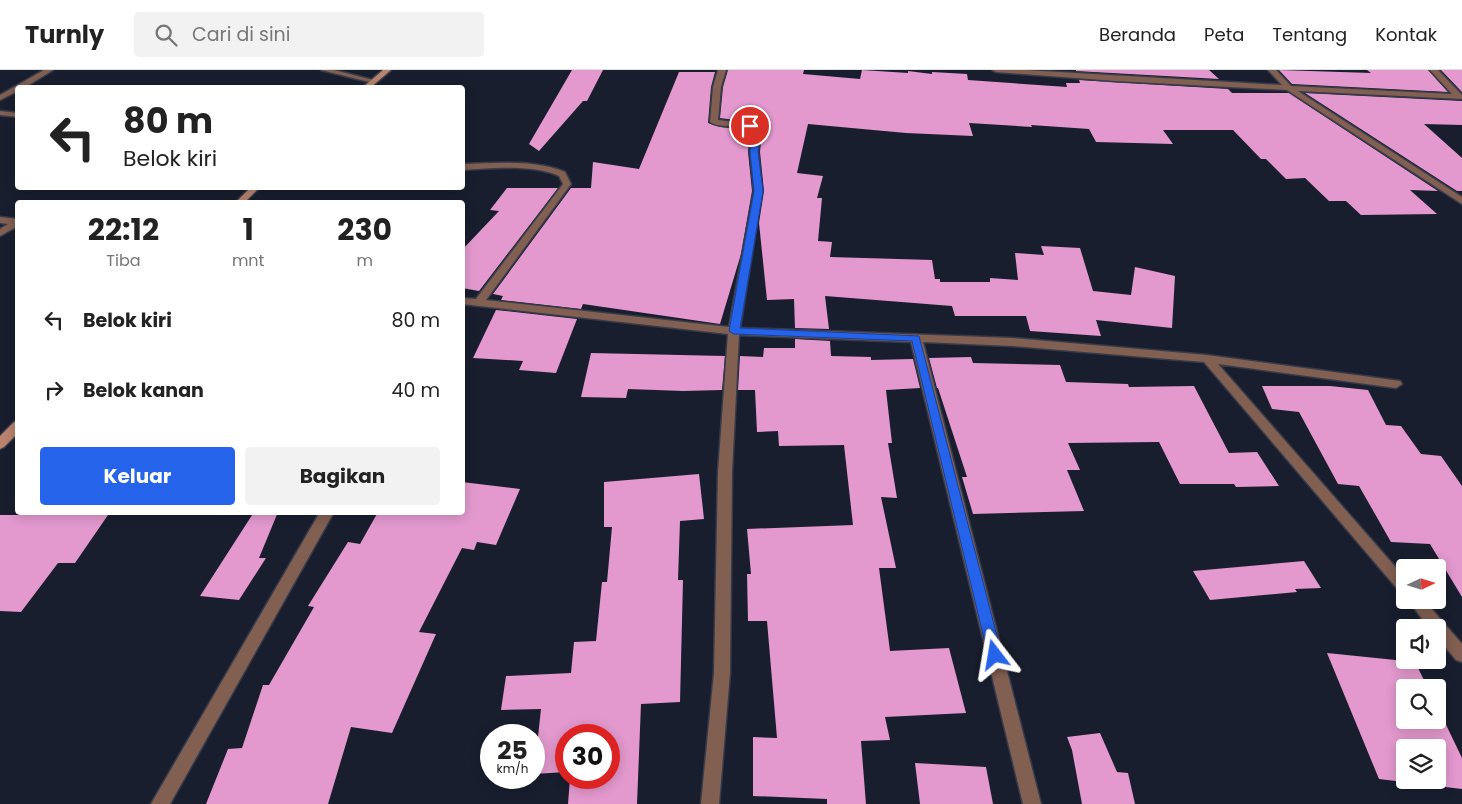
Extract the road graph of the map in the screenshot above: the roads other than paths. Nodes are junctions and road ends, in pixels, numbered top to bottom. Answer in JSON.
{"nodes":[{"id":1,"x":49,"y":70,"type":"edge"},
{"id":2,"x":325,"y":70,"type":"edge"},
{"id":3,"x":387,"y":70,"type":"edge"},
{"id":4,"x":722,"y":70,"type":"edge"},
{"id":5,"x":996,"y":70,"type":"edge"},
{"id":6,"x":1111,"y":70,"type":"edge"},
{"id":7,"x":1272,"y":70,"type":"edge"},
{"id":8,"x":1434,"y":70,"type":"edge"},
{"id":9,"x":1115,"y":79,"type":"junction"},
{"id":10,"x":373,"y":81,"type":"junction"},
{"id":11,"x":23,"y":85,"type":"edge"},
{"id":12,"x":369,"y":85,"type":"edge"},
{"id":13,"x":1289,"y":88,"type":"junction"},
{"id":14,"x":15,"y":90,"type":"edge"},
{"id":15,"x":1460,"y":96,"type":"edge"},
{"id":16,"x":0,"y":98,"type":"edge"},
{"id":17,"x":0,"y":113,"type":"edge"},
{"id":18,"x":15,"y":115,"type":"edge"},
{"id":19,"x":465,"y":167,"type":"edge"},
{"id":20,"x":253,"y":190,"type":"edge"},
{"id":21,"x":242,"y":200,"type":"edge"},
{"id":22,"x":1462,"y":201,"type":"edge"},
{"id":23,"x":0,"y":220,"type":"edge"},
{"id":24,"x":15,"y":222,"type":"edge"},
{"id":25,"x":15,"y":223,"type":"edge"},
{"id":26,"x":0,"y":233,"type":"edge"},
{"id":27,"x":465,"y":301,"type":"edge"},
{"id":28,"x":479,"y":302,"type":"junction"},
{"id":29,"x":734,"y":331,"type":"junction"},
{"id":30,"x":916,"y":338,"type":"junction"},
{"id":31,"x":1207,"y":358,"type":"junction"},
{"id":32,"x":1396,"y":384,"type":"dead end"},
{"id":33,"x":15,"y":428,"type":"edge"},
{"id":34,"x":0,"y":444,"type":"edge"},
{"id":35,"x":325,"y":515,"type":"edge"},
{"id":36,"x":1396,"y":578,"type":"edge"},
{"id":37,"x":1423,"y":609,"type":"edge"},
{"id":38,"x":1462,"y":655,"type":"edge"},
{"id":39,"x":160,"y":804,"type":"edge"},
{"id":40,"x":710,"y":804,"type":"edge"},
{"id":41,"x":1032,"y":804,"type":"edge"}],
"edges":[{"from":1,"to":11,"type":"street"},
{"from":2,"to":10,"type":"street"},
{"from":3,"to":10,"type":"street"},
{"from":4,"to":29,"type":"street"},
{"from":5,"to":9,"type":"street"},
{"from":6,"to":9,"type":"street"},
{"from":7,"to":13,"type":"street"},
{"from":8,"to":15,"type":"street"},
{"from":9,"to":13,"type":"street"},
{"from":10,"to":12,"type":"street"},
{"from":13,"to":15,"type":"street"},
{"from":13,"to":22,"type":"street"},
{"from":14,"to":16,"type":"street"},
{"from":17,"to":18,"type":"street"},
{"from":19,"to":28,"type":"street"},
{"from":20,"to":21,"type":"street"},
{"from":23,"to":24,"type":"street"},
{"from":25,"to":26,"type":"street"},
{"from":27,"to":28,"type":"street"},
{"from":28,"to":29,"type":"street"},
{"from":29,"to":30,"type":"street"},
{"from":29,"to":40,"type":"street"},
{"from":30,"to":31,"type":"street"},
{"from":30,"to":41,"type":"street"},
{"from":31,"to":32,"type":"street"},
{"from":31,"to":36,"type":"street"},
{"from":33,"to":34,"type":"street"},
{"from":35,"to":39,"type":"street"},
{"from":37,"to":38,"type":"street"}]}
